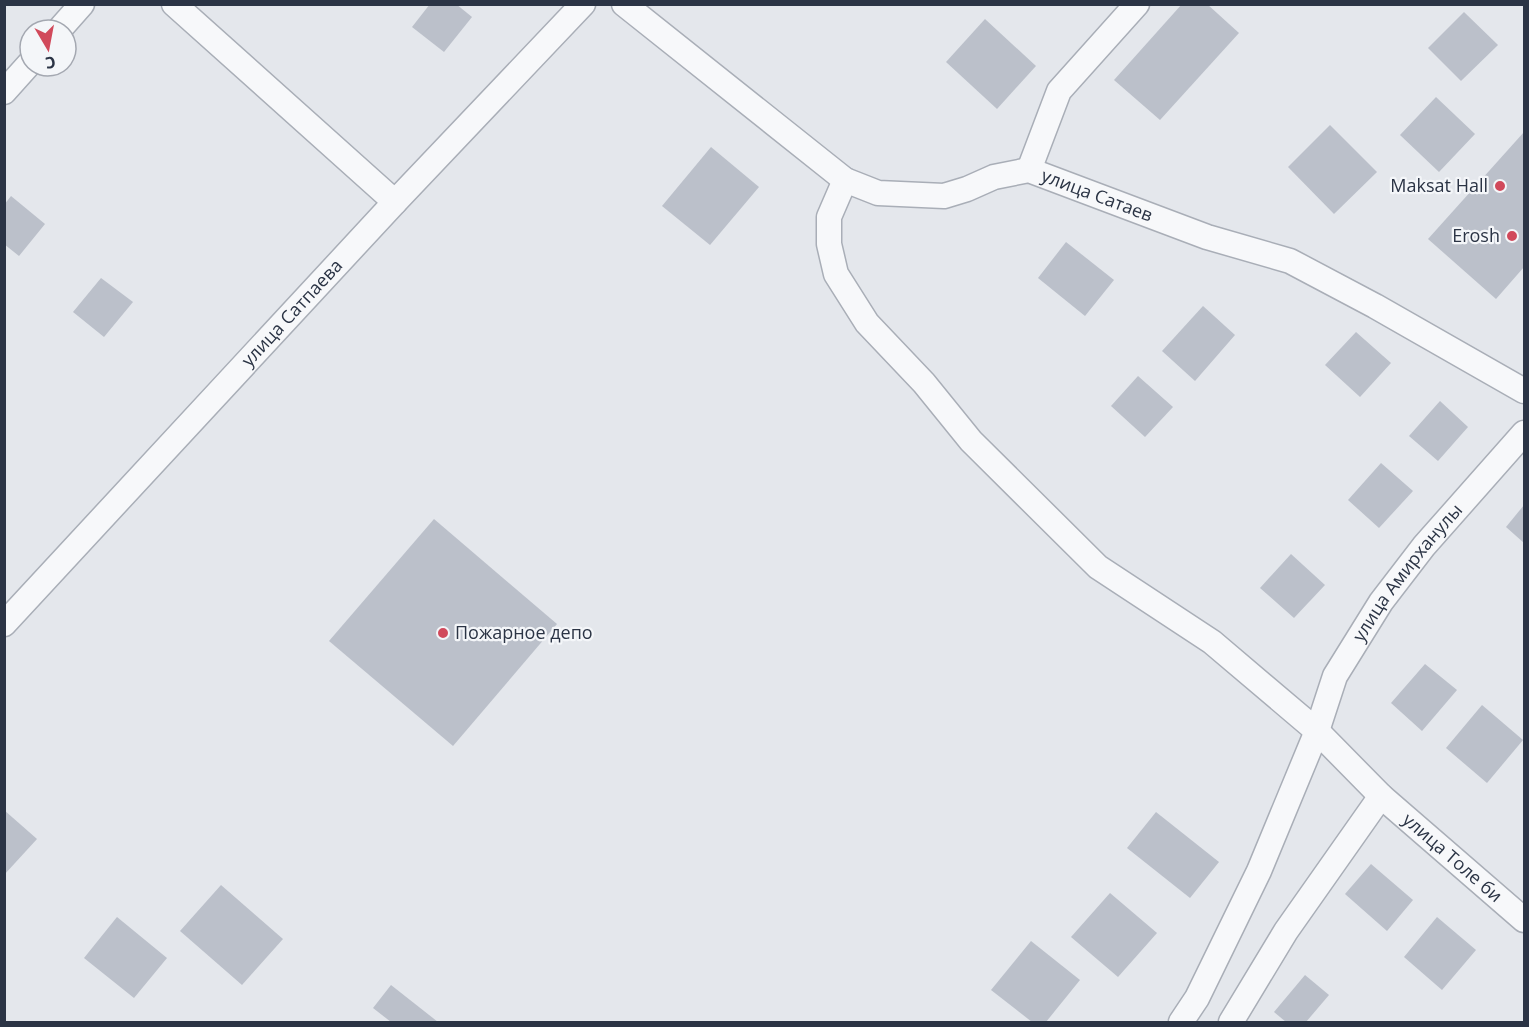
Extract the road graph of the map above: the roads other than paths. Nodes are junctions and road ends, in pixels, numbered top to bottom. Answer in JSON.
{"nodes":[{"id":1,"x":82,"y":4,"type":"edge"},
{"id":2,"x":174,"y":4,"type":"edge"},
{"id":3,"x":583,"y":4,"type":"edge"},
{"id":4,"x":624,"y":4,"type":"edge"},
{"id":5,"x":1137,"y":4,"type":"edge"},
{"id":6,"x":70,"y":18,"type":"edge"},
{"id":7,"x":18,"y":76,"type":"edge"},
{"id":8,"x":4,"y":92,"type":"edge"},
{"id":9,"x":1029,"y":170,"type":"junction"},
{"id":10,"x":845,"y":180,"type":"junction"},
{"id":11,"x":395,"y":202,"type":"junction"},
{"id":12,"x":1524,"y":392,"type":"edge"},
{"id":13,"x":1524,"y":433,"type":"edge"},
{"id":14,"x":4,"y":624,"type":"edge"},
{"id":15,"x":1317,"y":731,"type":"junction"},
{"id":16,"x":1381,"y":796,"type":"junction"},
{"id":17,"x":1524,"y":920,"type":"edge"},
{"id":18,"x":1181,"y":1023,"type":"edge"},
{"id":19,"x":1231,"y":1023,"type":"edge"}],
"edges":[{"from":1,"to":6,"type":"street"},
{"from":2,"to":11,"type":"street"},
{"from":3,"to":11,"type":"street","name":"улица Сатпаева"},
{"from":4,"to":10,"type":"street","name":"улица Сатаев"},
{"from":5,"to":9,"type":"street"},
{"from":7,"to":8,"type":"street"},
{"from":9,"to":10,"type":"street","name":"улица Сатаев"},
{"from":9,"to":12,"type":"street","name":"улица Сатаев"},
{"from":10,"to":15,"type":"street","name":"улица Толе би"},
{"from":11,"to":14,"type":"street","name":"улица Сатпаева"},
{"from":13,"to":15,"type":"street","name":"улица Амирханулы"},
{"from":15,"to":16,"type":"street","name":"улица Толе би"},
{"from":15,"to":18,"type":"street","name":"улица Амирханулы"},
{"from":16,"to":17,"type":"street","name":"улица Толе би"},
{"from":16,"to":19,"type":"street"}]}
